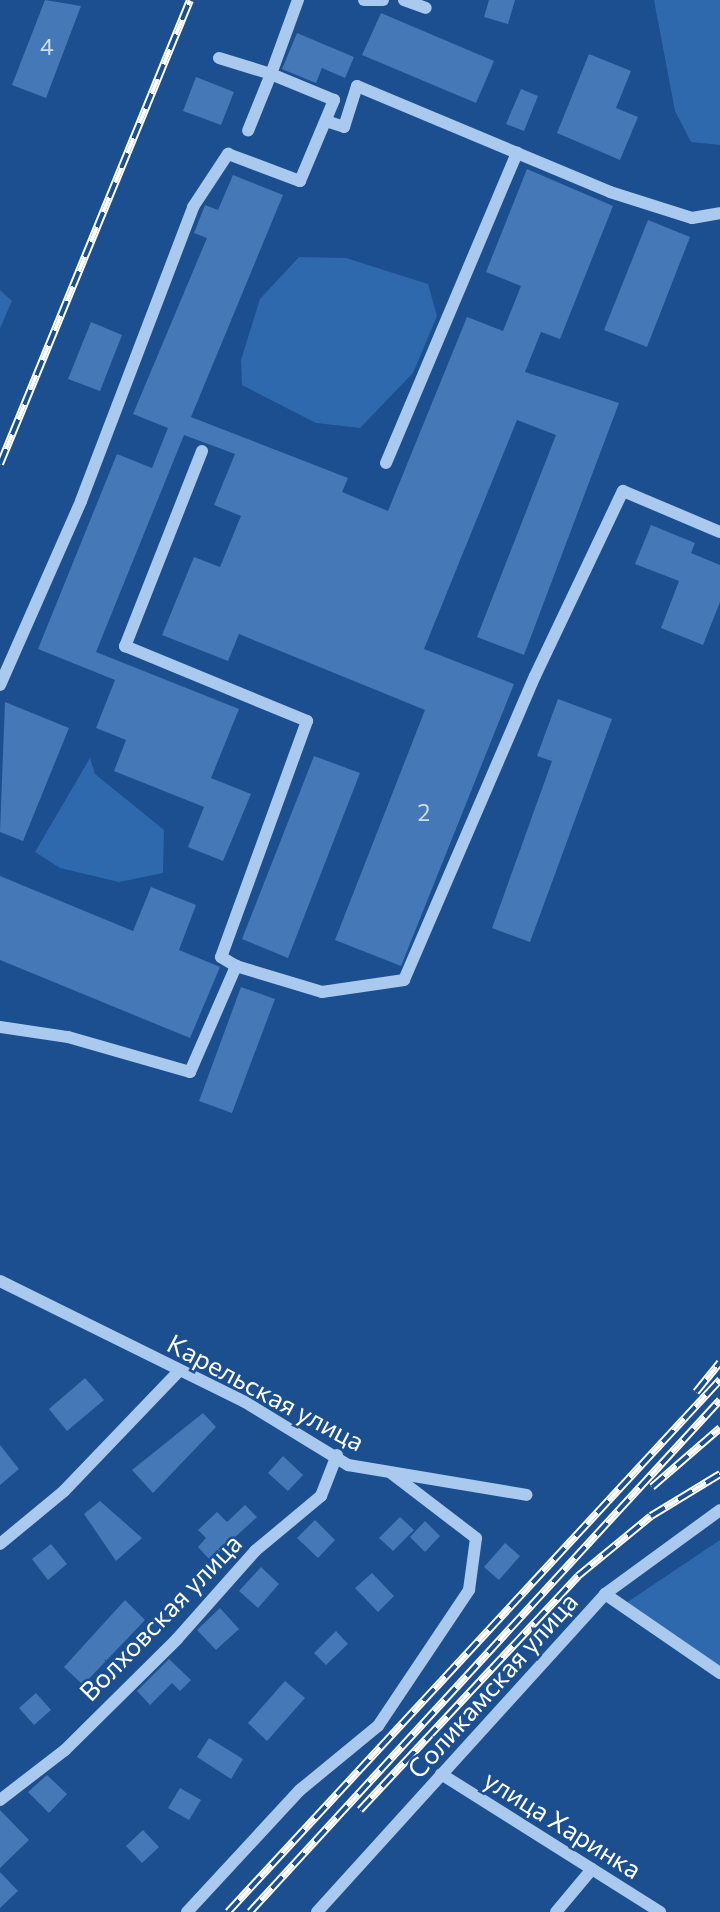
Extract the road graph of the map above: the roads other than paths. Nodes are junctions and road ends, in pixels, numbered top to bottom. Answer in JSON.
{"nodes":[{"id":1,"x":298,"y":0,"type":"edge"},
{"id":2,"x":363,"y":0,"type":"edge"},
{"id":3,"x":383,"y":0,"type":"edge"},
{"id":4,"x":404,"y":0,"type":"edge"},
{"id":5,"x":426,"y":8,"type":"dead end"},
{"id":6,"x":219,"y":58,"type":"dead end"},
{"id":7,"x":271,"y":74,"type":"junction"},
{"id":8,"x":326,"y":121,"type":"junction"},
{"id":9,"x":248,"y":131,"type":"dead end"},
{"id":10,"x":517,"y":153,"type":"junction"},
{"id":11,"x":720,"y":213,"type":"edge"},
{"id":12,"x":202,"y":451,"type":"dead end"},
{"id":13,"x":386,"y":463,"type":"dead end"},
{"id":14,"x":720,"y":531,"type":"edge"},
{"id":15,"x":0,"y":685,"type":"edge"},
{"id":16,"x":236,"y":966,"type":"junction"},
{"id":17,"x":0,"y":1027,"type":"edge"},
{"id":18,"x":0,"y":1281,"type":"edge"},
{"id":19,"x":178,"y":1372,"type":"junction"},
{"id":20,"x":337,"y":1455,"type":"junction"},
{"id":21,"x":391,"y":1473,"type":"junction"},
{"id":22,"x":527,"y":1495,"type":"dead end"},
{"id":23,"x":720,"y":1510,"type":"edge"},
{"id":24,"x":0,"y":1544,"type":"edge"},
{"id":25,"x":605,"y":1594,"type":"junction"},
{"id":26,"x":720,"y":1673,"type":"edge"},
{"id":27,"x":441,"y":1774,"type":"junction"},
{"id":28,"x":0,"y":1800,"type":"edge"},
{"id":29,"x":592,"y":1869,"type":"junction"},
{"id":30,"x":187,"y":1912,"type":"edge"},
{"id":31,"x":317,"y":1912,"type":"edge"},
{"id":32,"x":556,"y":1912,"type":"edge"},
{"id":33,"x":660,"y":1912,"type":"edge"}],
"edges":[{"from":1,"to":7,"type":"street"},
{"from":2,"to":3,"type":"street"},
{"from":4,"to":5,"type":"street"},
{"from":6,"to":7,"type":"street"},
{"from":7,"to":8,"type":"street"},
{"from":7,"to":9,"type":"street"},
{"from":8,"to":10,"type":"street"},
{"from":8,"to":15,"type":"street"},
{"from":10,"to":11,"type":"street"},
{"from":10,"to":13,"type":"street"},
{"from":12,"to":16,"type":"street"},
{"from":14,"to":16,"type":"street"},
{"from":16,"to":17,"type":"street"},
{"from":18,"to":19,"type":"street","name":"Карельская улица"},
{"from":19,"to":20,"type":"street","name":"Карельская улица"},
{"from":19,"to":24,"type":"street"},
{"from":20,"to":21,"type":"street","name":"Карельская улица"},
{"from":20,"to":28,"type":"street","name":"Волховская улица"},
{"from":21,"to":22,"type":"street","name":"Карельская улица"},
{"from":21,"to":30,"type":"street"},
{"from":23,"to":25,"type":"street","name":"Соликамская улица"},
{"from":25,"to":26,"type":"street"},
{"from":25,"to":27,"type":"street","name":"Соликамская улица"},
{"from":27,"to":29,"type":"street","name":"улица Харинка"},
{"from":27,"to":31,"type":"street","name":"Соликамская улица"},
{"from":29,"to":32,"type":"street"},
{"from":29,"to":33,"type":"street","name":"улица Харинка"}]}
